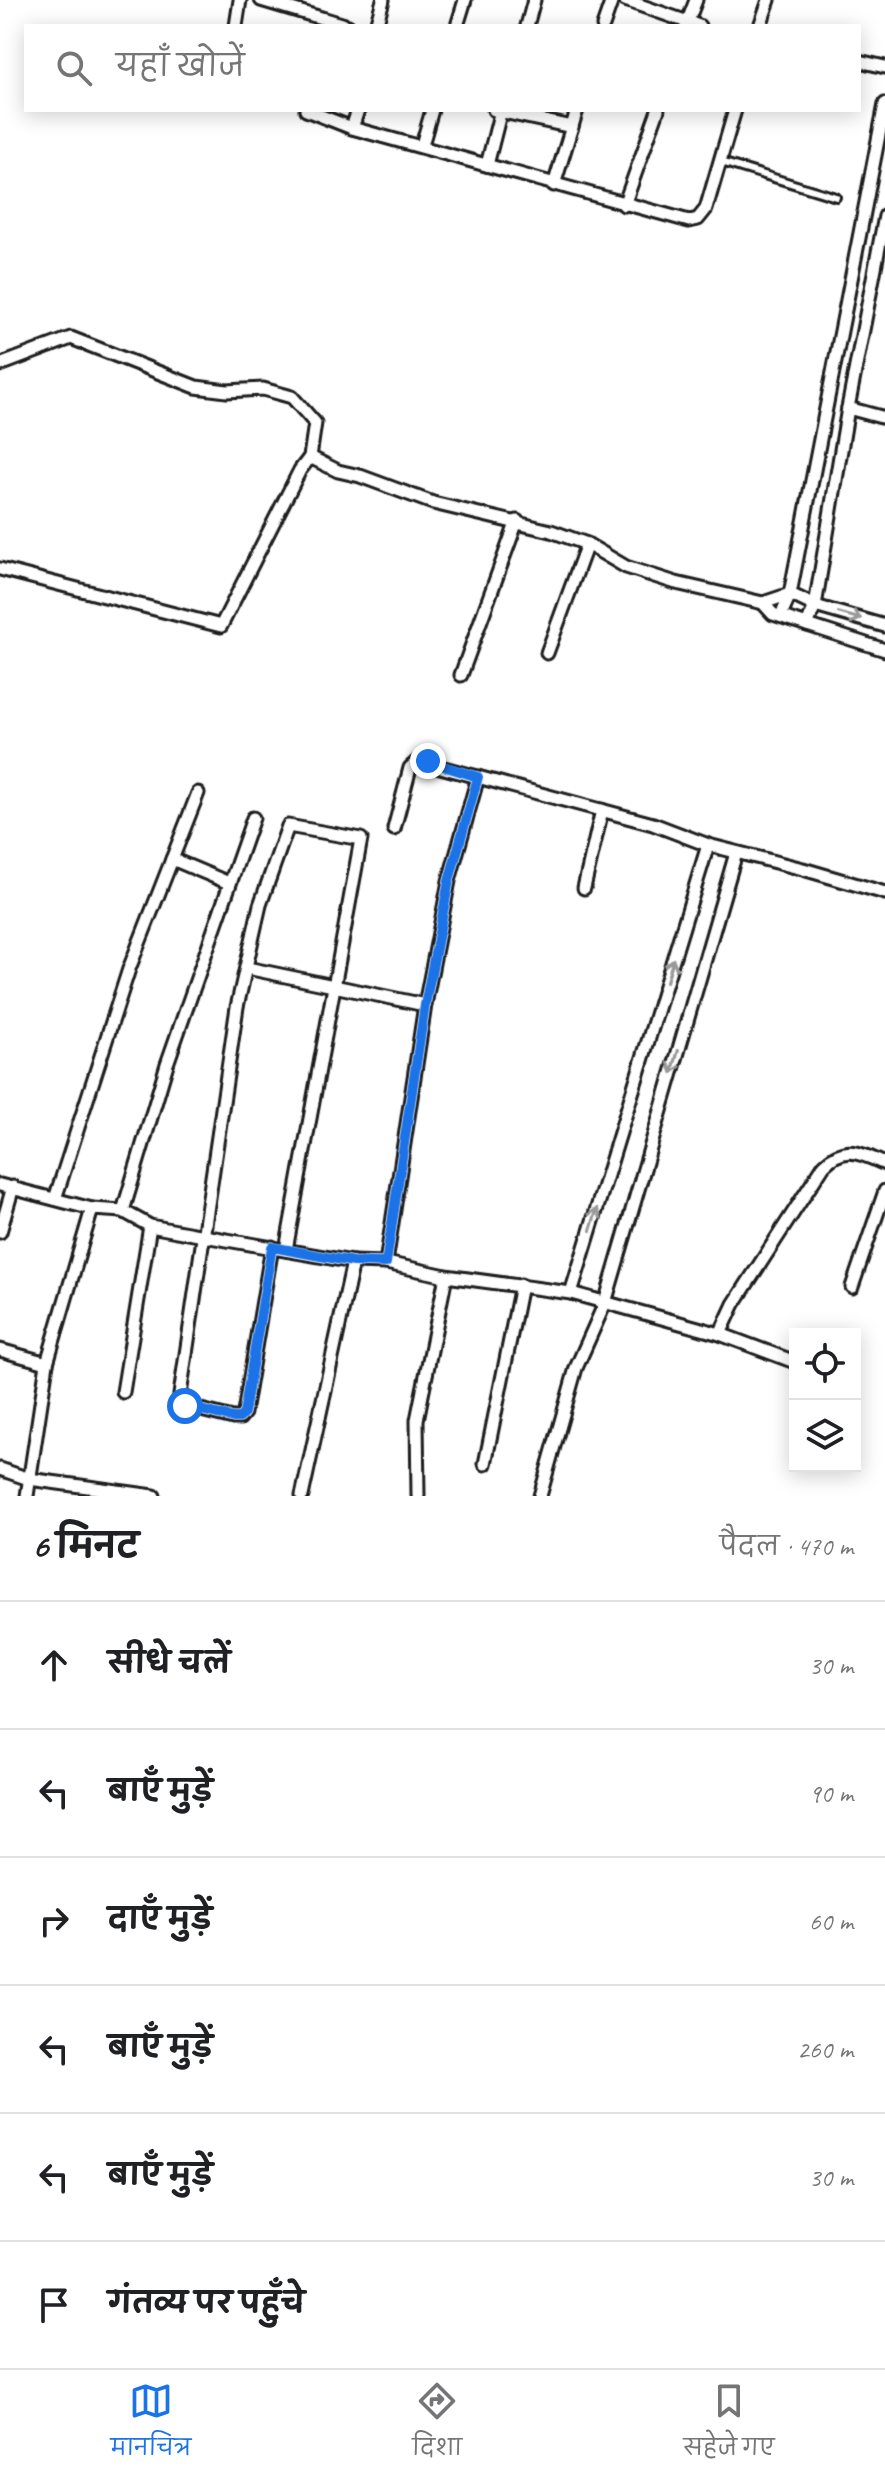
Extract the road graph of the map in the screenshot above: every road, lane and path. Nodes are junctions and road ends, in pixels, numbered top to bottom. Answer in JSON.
{"nodes":[{"id":1,"x":240,"y":0,"type":"edge"},
{"id":2,"x":261,"y":0,"type":"edge"},
{"id":3,"x":383,"y":0,"type":"edge"},
{"id":4,"x":465,"y":0,"type":"edge"},
{"id":5,"x":534,"y":0,"type":"edge"},
{"id":6,"x":612,"y":0,"type":"edge"},
{"id":7,"x":696,"y":0,"type":"edge"},
{"id":8,"x":769,"y":0,"type":"edge"},
{"id":9,"x":629,"y":1,"type":"edge"},
{"id":10,"x":236,"y":24,"type":"edge"},
{"id":11,"x":341,"y":24,"type":"edge"},
{"id":12,"x":377,"y":24,"type":"edge"},
{"id":13,"x":458,"y":24,"type":"edge"},
{"id":14,"x":528,"y":24,"type":"edge"},
{"id":15,"x":604,"y":24,"type":"edge"},
{"id":16,"x":688,"y":24,"type":"edge"},
{"id":17,"x":691,"y":24,"type":"edge"},
{"id":18,"x":761,"y":24,"type":"edge"},
{"id":19,"x":861,"y":61,"type":"edge"},
{"id":20,"x":885,"y":67,"type":"edge"},
{"id":21,"x":885,"y":104,"type":"edge"},
{"id":22,"x":311,"y":112,"type":"edge"},
{"id":23,"x":357,"y":112,"type":"edge"},
{"id":24,"x":431,"y":112,"type":"edge"},
{"id":25,"x":498,"y":112,"type":"edge"},
{"id":26,"x":503,"y":112,"type":"edge"},
{"id":27,"x":576,"y":112,"type":"edge"},
{"id":28,"x":657,"y":112,"type":"edge"},
{"id":29,"x":734,"y":112,"type":"edge"},
{"id":30,"x":572,"y":127,"type":"junction"},
{"id":31,"x":352,"y":128,"type":"junction"},
{"id":32,"x":422,"y":145,"type":"junction"},
{"id":33,"x":718,"y":161,"type":"junction"},
{"id":34,"x":487,"y":165,"type":"junction"},
{"id":35,"x":554,"y":185,"type":"junction"},
{"id":36,"x":836,"y":197,"type":"dead end"},
{"id":37,"x":624,"y":205,"type":"junction"},
{"id":38,"x":885,"y":216,"type":"edge"},
{"id":39,"x":0,"y":365,"type":"edge"},
{"id":40,"x":848,"y":408,"type":"junction"},
{"id":41,"x":885,"y":418,"type":"edge"},
{"id":42,"x":310,"y":457,"type":"junction"},
{"id":43,"x":517,"y":521,"type":"junction"},
{"id":44,"x":587,"y":544,"type":"junction"},
{"id":45,"x":0,"y":569,"type":"edge"},
{"id":46,"x":790,"y":594,"type":"junction"},
{"id":47,"x":763,"y":603,"type":"junction"},
{"id":48,"x":815,"y":606,"type":"junction"},
{"id":49,"x":781,"y":616,"type":"junction"},
{"id":50,"x":807,"y":625,"type":"junction"},
{"id":51,"x":885,"y":626,"type":"edge"},
{"id":52,"x":885,"y":650,"type":"edge"},
{"id":53,"x":547,"y":653,"type":"dead end"},
{"id":54,"x":461,"y":675,"type":"dead end"},
{"id":55,"x":478,"y":777,"type":"junction"},
{"id":56,"x":198,"y":793,"type":"dead end"},
{"id":57,"x":602,"y":810,"type":"junction"},
{"id":58,"x":253,"y":818,"type":"dead end"},
{"id":59,"x":394,"y":829,"type":"dead end"},
{"id":60,"x":708,"y":845,"type":"junction"},
{"id":61,"x":736,"y":853,"type":"junction"},
{"id":62,"x":172,"y":859,"type":"junction"},
{"id":63,"x":229,"y":883,"type":"junction"},
{"id":64,"x":584,"y":888,"type":"dead end"},
{"id":65,"x":885,"y":893,"type":"edge"},
{"id":66,"x":247,"y":968,"type":"junction"},
{"id":67,"x":333,"y":986,"type":"junction"},
{"id":68,"x":425,"y":1005,"type":"junction"},
{"id":69,"x":885,"y":1164,"type":"edge"},
{"id":70,"x":0,"y":1185,"type":"edge"},
{"id":71,"x":13,"y":1187,"type":"junction"},
{"id":72,"x":885,"y":1191,"type":"edge"},
{"id":73,"x":55,"y":1199,"type":"junction"},
{"id":74,"x":92,"y":1209,"type":"junction"},
{"id":75,"x":123,"y":1211,"type":"junction"},
{"id":76,"x":150,"y":1226,"type":"junction"},
{"id":77,"x":0,"y":1232,"type":"edge"},
{"id":78,"x":204,"y":1236,"type":"junction"},
{"id":79,"x":272,"y":1247,"type":"junction"},
{"id":80,"x":286,"y":1250,"type":"junction"},
{"id":81,"x":353,"y":1262,"type":"junction"},
{"id":82,"x":386,"y":1263,"type":"junction"},
{"id":83,"x":446,"y":1276,"type":"junction"},
{"id":84,"x":521,"y":1285,"type":"junction"},
{"id":85,"x":852,"y":1287,"type":"dead end"},
{"id":86,"x":571,"y":1293,"type":"junction"},
{"id":87,"x":605,"y":1303,"type":"junction"},
{"id":88,"x":720,"y":1334,"type":"junction"},
{"id":89,"x":0,"y":1350,"type":"edge"},
{"id":90,"x":789,"y":1360,"type":"edge"},
{"id":91,"x":47,"y":1363,"type":"junction"},
{"id":92,"x":123,"y":1392,"type":"dead end"},
{"id":93,"x":485,"y":1464,"type":"dead end"},
{"id":94,"x":0,"y":1469,"type":"edge"},
{"id":95,"x":29,"y":1479,"type":"junction"},
{"id":96,"x":27,"y":1496,"type":"edge"},
{"id":97,"x":154,"y":1496,"type":"edge"},
{"id":98,"x":302,"y":1496,"type":"edge"},
{"id":99,"x":418,"y":1496,"type":"edge"},
{"id":100,"x":540,"y":1496,"type":"edge"}],
"edges":[{"from":1,"to":10,"type":"street"},
{"from":2,"to":11,"type":"street"},
{"from":3,"to":12,"type":"street"},
{"from":4,"to":13,"type":"street"},
{"from":5,"to":14,"type":"street"},
{"from":6,"to":15,"type":"street"},
{"from":7,"to":17,"type":"street"},
{"from":8,"to":18,"type":"street"},
{"from":9,"to":16,"type":"street"},
{"from":19,"to":20,"type":"street"},
{"from":21,"to":46,"type":"street"},
{"from":22,"to":31,"type":"street"},
{"from":23,"to":31,"type":"street"},
{"from":24,"to":32,"type":"street"},
{"from":25,"to":34,"type":"street"},
{"from":26,"to":30,"type":"street"},
{"from":27,"to":30,"type":"street"},
{"from":28,"to":37,"type":"street"},
{"from":29,"to":33,"type":"street"},
{"from":30,"to":35,"type":"street"},
{"from":31,"to":32,"type":"street"},
{"from":32,"to":34,"type":"street"},
{"from":33,"to":36,"type":"lane"},
{"from":33,"to":37,"type":"street"},
{"from":34,"to":35,"type":"street"},
{"from":35,"to":37,"type":"street"},
{"from":38,"to":40,"type":"street"},
{"from":39,"to":42,"type":"street"},
{"from":40,"to":41,"type":"street"},
{"from":40,"to":48,"type":"street"},
{"from":42,"to":43,"type":"street"},
{"from":42,"to":45,"type":"street"},
{"from":43,"to":44,"type":"street"},
{"from":43,"to":54,"type":"street"},
{"from":44,"to":47,"type":"street"},
{"from":44,"to":53,"type":"street"},
{"from":46,"to":47,"type":"street"},
{"from":46,"to":48,"type":"street"},
{"from":46,"to":49,"type":"street"},
{"from":47,"to":49,"type":"street"},
{"from":48,"to":50,"type":"street"},
{"from":48,"to":51,"type":"street","one_way":true},
{"from":49,"to":50,"type":"street"},
{"from":50,"to":52,"type":"street"},
{"from":55,"to":57,"type":"street"},
{"from":55,"to":59,"type":"street"},
{"from":55,"to":68,"type":"street"},
{"from":56,"to":62,"type":"street"},
{"from":57,"to":60,"type":"street"},
{"from":57,"to":64,"type":"street"},
{"from":58,"to":63,"type":"street"},
{"from":60,"to":61,"type":"street"},
{"from":86,"to":60,"type":"street","one_way":true},
{"from":61,"to":65,"type":"street"},
{"from":61,"to":87,"type":"street","one_way":true},
{"from":62,"to":63,"type":"street"},
{"from":62,"to":73,"type":"street"},
{"from":63,"to":75,"type":"street"},
{"from":66,"to":67,"type":"street"},
{"from":66,"to":67,"type":"street"},
{"from":66,"to":78,"type":"street"},
{"from":67,"to":68,"type":"street"},
{"from":67,"to":80,"type":"street"},
{"from":68,"to":82,"type":"street"},
{"from":69,"to":88,"type":"street"},
{"from":70,"to":71,"type":"street"},
{"from":71,"to":73,"type":"street"},
{"from":71,"to":77,"type":"street"},
{"from":72,"to":85,"type":"street"},
{"from":73,"to":74,"type":"street"},
{"from":74,"to":75,"type":"street"},
{"from":74,"to":91,"type":"street"},
{"from":75,"to":76,"type":"street"},
{"from":76,"to":78,"type":"street"},
{"from":76,"to":92,"type":"street"},
{"from":78,"to":79,"type":"street"},
{"from":78,"to":79,"type":"street"},
{"from":79,"to":80,"type":"street"},
{"from":80,"to":81,"type":"street"},
{"from":81,"to":82,"type":"street"},
{"from":81,"to":98,"type":"street"},
{"from":82,"to":83,"type":"street"},
{"from":83,"to":84,"type":"street"},
{"from":83,"to":99,"type":"street"},
{"from":84,"to":86,"type":"street"},
{"from":84,"to":93,"type":"street"},
{"from":86,"to":87,"type":"street"},
{"from":87,"to":88,"type":"street"},
{"from":87,"to":100,"type":"street"},
{"from":88,"to":90,"type":"street"},
{"from":89,"to":91,"type":"street"},
{"from":91,"to":95,"type":"street"},
{"from":94,"to":95,"type":"street"},
{"from":95,"to":96,"type":"street"},
{"from":95,"to":97,"type":"street"}]}
